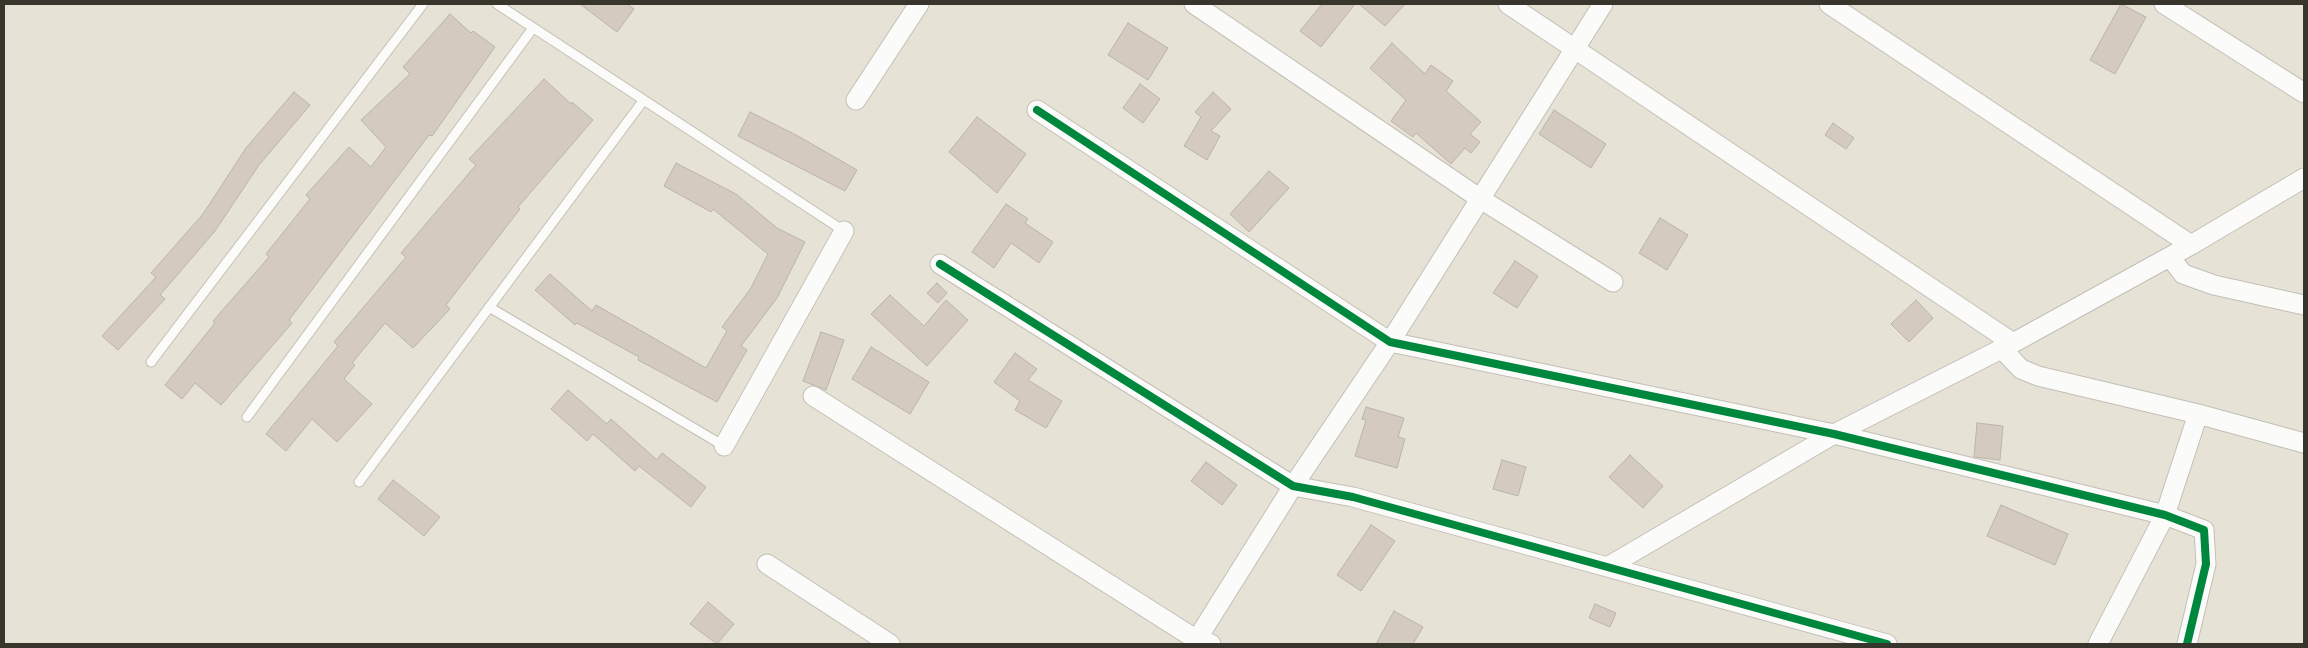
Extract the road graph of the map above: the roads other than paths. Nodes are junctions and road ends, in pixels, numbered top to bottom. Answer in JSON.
{"nodes":[{"id":1,"x":422,"y":4,"type":"edge"},
{"id":2,"x":497,"y":4,"type":"edge"},
{"id":3,"x":919,"y":4,"type":"edge"},
{"id":4,"x":1194,"y":4,"type":"edge"},
{"id":5,"x":1508,"y":4,"type":"edge"},
{"id":6,"x":1603,"y":4,"type":"edge"},
{"id":7,"x":1829,"y":4,"type":"edge"},
{"id":8,"x":2164,"y":4,"type":"edge"},
{"id":9,"x":533,"y":28,"type":"junction"},
{"id":10,"x":1576,"y":48,"type":"junction"},
{"id":11,"x":2304,"y":93,"type":"edge"},
{"id":12,"x":856,"y":100,"type":"dead end"},
{"id":13,"x":643,"y":101,"type":"junction"},
{"id":14,"x":1038,"y":110,"type":"dead end"},
{"id":15,"x":2304,"y":178,"type":"edge"},
{"id":16,"x":1479,"y":198,"type":"junction"},
{"id":17,"x":844,"y":231,"type":"joint"},
{"id":18,"x":2192,"y":245,"type":"junction"},
{"id":19,"x":2170,"y":257,"type":"junction"},
{"id":20,"x":940,"y":264,"type":"dead end"},
{"id":21,"x":1613,"y":282,"type":"dead end"},
{"id":22,"x":2304,"y":306,"type":"edge"},
{"id":23,"x":489,"y":307,"type":"junction"},
{"id":24,"x":1390,"y":342,"type":"junction"},
{"id":25,"x":2008,"y":346,"type":"junction"},
{"id":26,"x":151,"y":362,"type":"dead end"},
{"id":27,"x":813,"y":396,"type":"dead end"},
{"id":28,"x":2198,"y":414,"type":"junction"},
{"id":29,"x":247,"y":417,"type":"dead end"},
{"id":30,"x":1834,"y":434,"type":"junction"},
{"id":31,"x":2304,"y":443,"type":"edge"},
{"id":32,"x":724,"y":446,"type":"joint"},
{"id":33,"x":359,"y":482,"type":"dead end"},
{"id":34,"x":1293,"y":486,"type":"junction"},
{"id":35,"x":2165,"y":515,"type":"junction"},
{"id":36,"x":767,"y":564,"type":"dead end"},
{"id":37,"x":1610,"y":566,"type":"junction"},
{"id":38,"x":1200,"y":643,"type":"edge"},
{"id":39,"x":890,"y":644,"type":"edge"},
{"id":40,"x":1887,"y":644,"type":"edge"},
{"id":41,"x":2098,"y":644,"type":"edge"},
{"id":42,"x":2188,"y":644,"type":"edge"}],
"edges":[{"from":1,"to":26,"type":"lane"},
{"from":2,"to":9,"type":"lane"},
{"from":3,"to":12,"type":"street"},
{"from":4,"to":16,"type":"street"},
{"from":5,"to":10,"type":"street"},
{"from":6,"to":10,"type":"street"},
{"from":7,"to":18,"type":"street"},
{"from":8,"to":11,"type":"street"},
{"from":9,"to":13,"type":"lane"},
{"from":9,"to":29,"type":"lane"},
{"from":10,"to":16,"type":"street"},
{"from":10,"to":25,"type":"street"},
{"from":13,"to":17,"type":"lane"},
{"from":13,"to":23,"type":"lane"},
{"from":14,"to":24,"type":"street"},
{"from":15,"to":18,"type":"street"},
{"from":16,"to":21,"type":"street"},
{"from":16,"to":24,"type":"street"},
{"from":17,"to":32,"type":"street"},
{"from":18,"to":19,"type":"street"},
{"from":19,"to":22,"type":"street"},
{"from":19,"to":25,"type":"street"},
{"from":20,"to":34,"type":"street"},
{"from":23,"to":32,"type":"lane"},
{"from":23,"to":33,"type":"lane"},
{"from":24,"to":30,"type":"street"},
{"from":24,"to":34,"type":"street"},
{"from":25,"to":28,"type":"street"},
{"from":25,"to":30,"type":"street"},
{"from":27,"to":38,"type":"street"},
{"from":28,"to":31,"type":"street"},
{"from":28,"to":35,"type":"street"},
{"from":30,"to":35,"type":"street"},
{"from":30,"to":37,"type":"street"},
{"from":34,"to":37,"type":"street"},
{"from":34,"to":38,"type":"street"},
{"from":35,"to":41,"type":"street"},
{"from":35,"to":42,"type":"street"},
{"from":36,"to":39,"type":"street"},
{"from":37,"to":40,"type":"street"}]}
